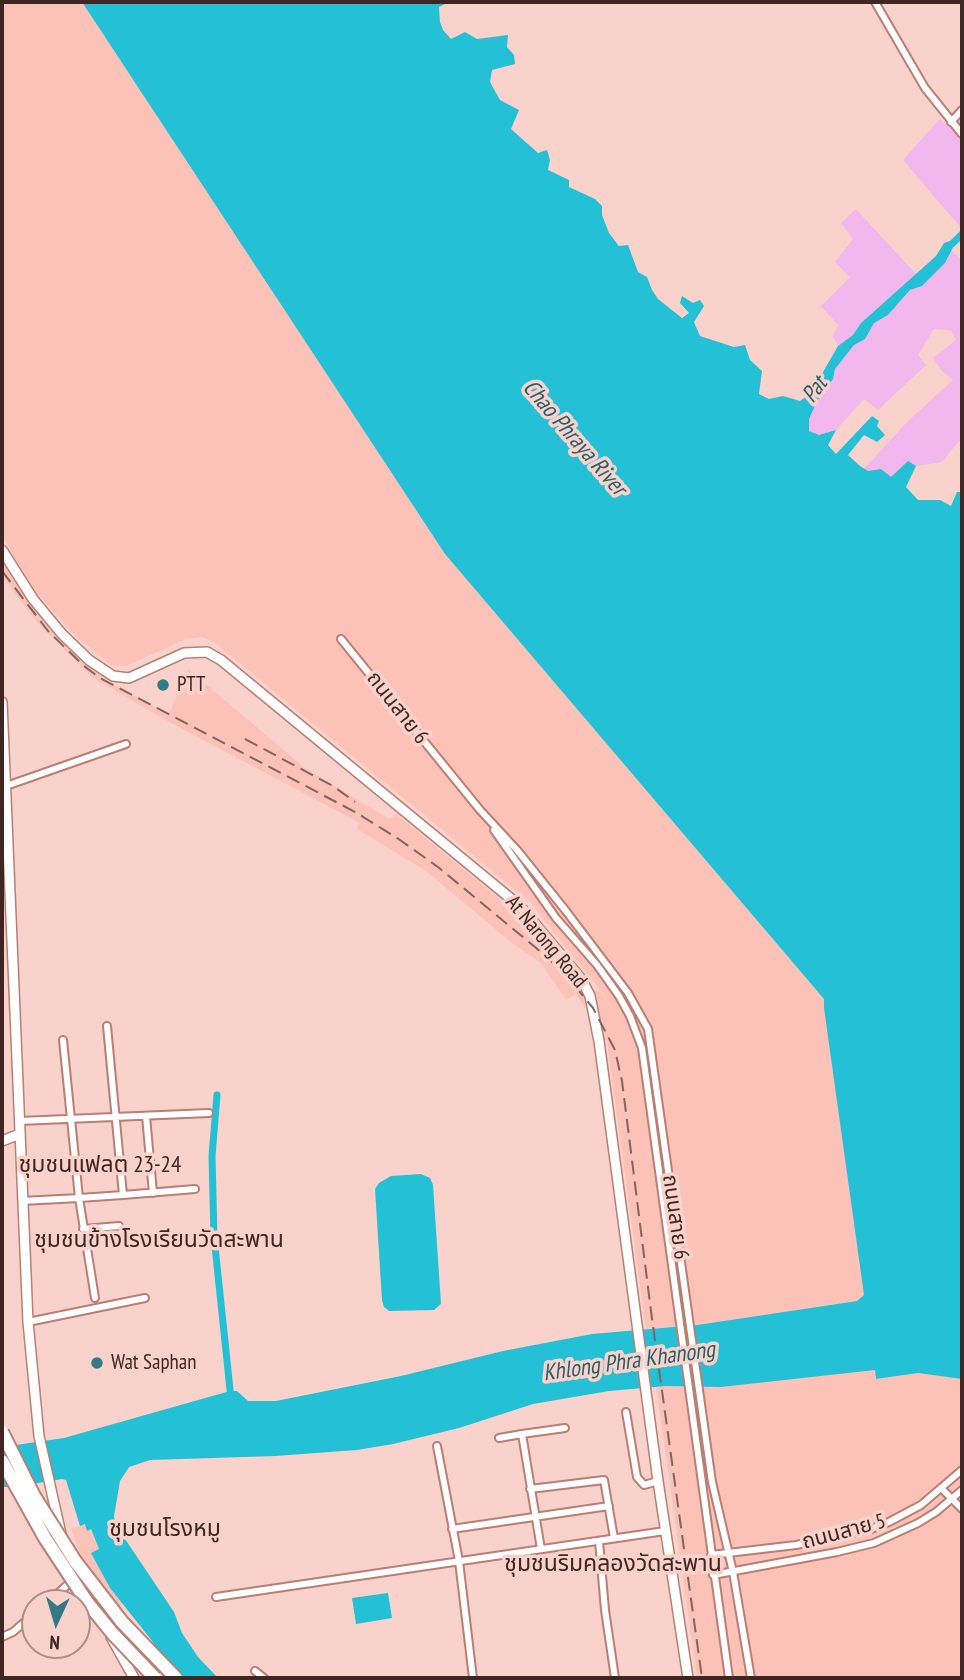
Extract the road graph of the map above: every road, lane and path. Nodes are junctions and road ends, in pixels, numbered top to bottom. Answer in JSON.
{"nodes":[{"id":1,"x":875,"y":2,"type":"edge"},
{"id":2,"x":962,"y":110,"type":"edge"},
{"id":3,"x":951,"y":122,"type":"junction"},
{"id":4,"x":962,"y":134,"type":"edge"},
{"id":5,"x":2,"y":550,"type":"edge"},
{"id":6,"x":341,"y":639,"type":"dead end"},
{"id":7,"x":2,"y":702,"type":"edge"},
{"id":8,"x":126,"y":744,"type":"dead end"},
{"id":9,"x":6,"y":786,"type":"junction"},
{"id":10,"x":480,"y":810,"type":"junction"},
{"id":11,"x":107,"y":1026,"type":"dead end"},
{"id":12,"x":63,"y":1040,"type":"dead end"},
{"id":13,"x":209,"y":1113,"type":"dead end"},
{"id":14,"x":146,"y":1115,"type":"junction"},
{"id":15,"x":115,"y":1117,"type":"junction"},
{"id":16,"x":69,"y":1119,"type":"junction"},
{"id":17,"x":19,"y":1121,"type":"junction"},
{"id":18,"x":20,"y":1134,"type":"junction"},
{"id":19,"x":2,"y":1141,"type":"edge"},
{"id":20,"x":195,"y":1189,"type":"dead end"},
{"id":21,"x":153,"y":1193,"type":"junction"},
{"id":22,"x":123,"y":1195,"type":"junction"},
{"id":23,"x":79,"y":1198,"type":"junction"},
{"id":24,"x":22,"y":1201,"type":"junction"},
{"id":25,"x":119,"y":1226,"type":"dead end"},
{"id":26,"x":83,"y":1229,"type":"junction"},
{"id":27,"x":95,"y":1298,"type":"dead end"},
{"id":28,"x":145,"y":1298,"type":"dead end"},
{"id":29,"x":28,"y":1322,"type":"junction"},
{"id":30,"x":626,"y":1412,"type":"dead end"},
{"id":31,"x":565,"y":1428,"type":"dead end"},
{"id":32,"x":2,"y":1432,"type":"edge"},
{"id":33,"x":522,"y":1434,"type":"junction"},
{"id":34,"x":499,"y":1438,"type":"dead end"},
{"id":35,"x":437,"y":1446,"type":"dead end"},
{"id":36,"x":2,"y":1461,"type":"edge"},
{"id":37,"x":962,"y":1470,"type":"edge"},
{"id":38,"x":658,"y":1481,"type":"junction"},
{"id":39,"x":530,"y":1489,"type":"junction"},
{"id":40,"x":942,"y":1489,"type":"junction"},
{"id":41,"x":962,"y":1490,"type":"edge"},
{"id":42,"x":952,"y":1499,"type":"junction"},
{"id":43,"x":609,"y":1506,"type":"junction"},
{"id":44,"x":962,"y":1509,"type":"edge"},
{"id":45,"x":536,"y":1517,"type":"junction"},
{"id":46,"x":452,"y":1529,"type":"junction"},
{"id":47,"x":665,"y":1531,"type":"junction"},
{"id":48,"x":614,"y":1538,"type":"junction"},
{"id":49,"x":599,"y":1541,"type":"junction"},
{"id":50,"x":541,"y":1549,"type":"junction"},
{"id":51,"x":729,"y":1553,"type":"junction"},
{"id":52,"x":711,"y":1555,"type":"junction"},
{"id":53,"x":458,"y":1561,"type":"junction"},
{"id":54,"x":733,"y":1572,"type":"junction"},
{"id":55,"x":713,"y":1575,"type":"junction"},
{"id":56,"x":78,"y":1576,"type":"junction"},
{"id":57,"x":63,"y":1589,"type":"edge"},
{"id":58,"x":216,"y":1597,"type":"dead end"},
{"id":59,"x":21,"y":1625,"type":"edge"},
{"id":60,"x":2,"y":1637,"type":"edge"},
{"id":61,"x":254,"y":1671,"type":"dead end"},
{"id":62,"x":134,"y":1678,"type":"edge"},
{"id":63,"x":155,"y":1678,"type":"edge"},
{"id":64,"x":176,"y":1678,"type":"edge"},
{"id":65,"x":264,"y":1678,"type":"edge"},
{"id":66,"x":473,"y":1678,"type":"edge"},
{"id":67,"x":615,"y":1678,"type":"edge"},
{"id":68,"x":688,"y":1678,"type":"edge"},
{"id":69,"x":729,"y":1678,"type":"edge"},
{"id":70,"x":751,"y":1678,"type":"edge"}],
"edges":[{"from":1,"to":3,"type":"street"},
{"from":2,"to":3,"type":"street"},
{"from":3,"to":4,"type":"street"},
{"from":5,"to":38,"type":"street","name":"At Narong Road"},
{"from":6,"to":10,"type":"street","name":"ถนนสาย 6"},
{"from":7,"to":9,"type":"street"},
{"from":8,"to":9,"type":"street"},
{"from":9,"to":17,"type":"street"},
{"from":10,"to":51,"type":"street","name":"ถนนสาย 6"},
{"from":10,"to":52,"type":"street","name":"ถนนสาย 6"},
{"from":11,"to":15,"type":"street"},
{"from":12,"to":16,"type":"street"},
{"from":13,"to":14,"type":"street"},
{"from":14,"to":15,"type":"street"},
{"from":14,"to":21,"type":"street"},
{"from":15,"to":16,"type":"street"},
{"from":15,"to":22,"type":"street"},
{"from":16,"to":17,"type":"street"},
{"from":16,"to":23,"type":"street"},
{"from":17,"to":18,"type":"street"},
{"from":18,"to":19,"type":"street"},
{"from":18,"to":24,"type":"street"},
{"from":20,"to":21,"type":"street"},
{"from":21,"to":22,"type":"street"},
{"from":22,"to":23,"type":"street"},
{"from":23,"to":24,"type":"street"},
{"from":23,"to":26,"type":"street"},
{"from":24,"to":29,"type":"street"},
{"from":25,"to":26,"type":"street"},
{"from":26,"to":27,"type":"street"},
{"from":28,"to":29,"type":"street"},
{"from":29,"to":56,"type":"street"},
{"from":30,"to":38,"type":"street"},
{"from":31,"to":33,"type":"street"},
{"from":32,"to":64,"type":"highway","bridge":true},
{"from":33,"to":34,"type":"street"},
{"from":33,"to":39,"type":"street"},
{"from":35,"to":46,"type":"street"},
{"from":36,"to":63,"type":"highway","bridge":true},
{"from":37,"to":40,"type":"street","name":"ถนนสาย 5"},
{"from":38,"to":47,"type":"street","name":"At Narong Road"},
{"from":39,"to":43,"type":"street"},
{"from":39,"to":45,"type":"street"},
{"from":40,"to":42,"type":"street"},
{"from":40,"to":51,"type":"street","name":"ถนนสาย 5"},
{"from":41,"to":42,"type":"street","name":"ถนนสาย 5"},
{"from":42,"to":44,"type":"street"},
{"from":42,"to":54,"type":"street","name":"ถนนสาย 5"},
{"from":43,"to":45,"type":"street"},
{"from":43,"to":48,"type":"street"},
{"from":45,"to":46,"type":"street"},
{"from":45,"to":50,"type":"street"},
{"from":46,"to":53,"type":"street"},
{"from":47,"to":48,"type":"street"},
{"from":47,"to":68,"type":"street","name":"At Narong Road"},
{"from":48,"to":49,"type":"street"},
{"from":49,"to":50,"type":"street"},
{"from":49,"to":67,"type":"street"},
{"from":50,"to":53,"type":"street"},
{"from":51,"to":52,"type":"street","name":"ถนนสาย 5"},
{"from":51,"to":54,"type":"street","name":"ถนนสาย 6"},
{"from":52,"to":55,"type":"street","name":"ถนนสาย 6"},
{"from":53,"to":58,"type":"street"},
{"from":53,"to":66,"type":"street"},
{"from":54,"to":55,"type":"street","name":"ถนนสาย 5"},
{"from":54,"to":70,"type":"street","name":"ถนนสาย 6"},
{"from":55,"to":69,"type":"street","name":"ถนนสาย 6"},
{"from":56,"to":57,"type":"street"},
{"from":56,"to":62,"type":"street"},
{"from":59,"to":60,"type":"street"},
{"from":61,"to":65,"type":"street"}]}
